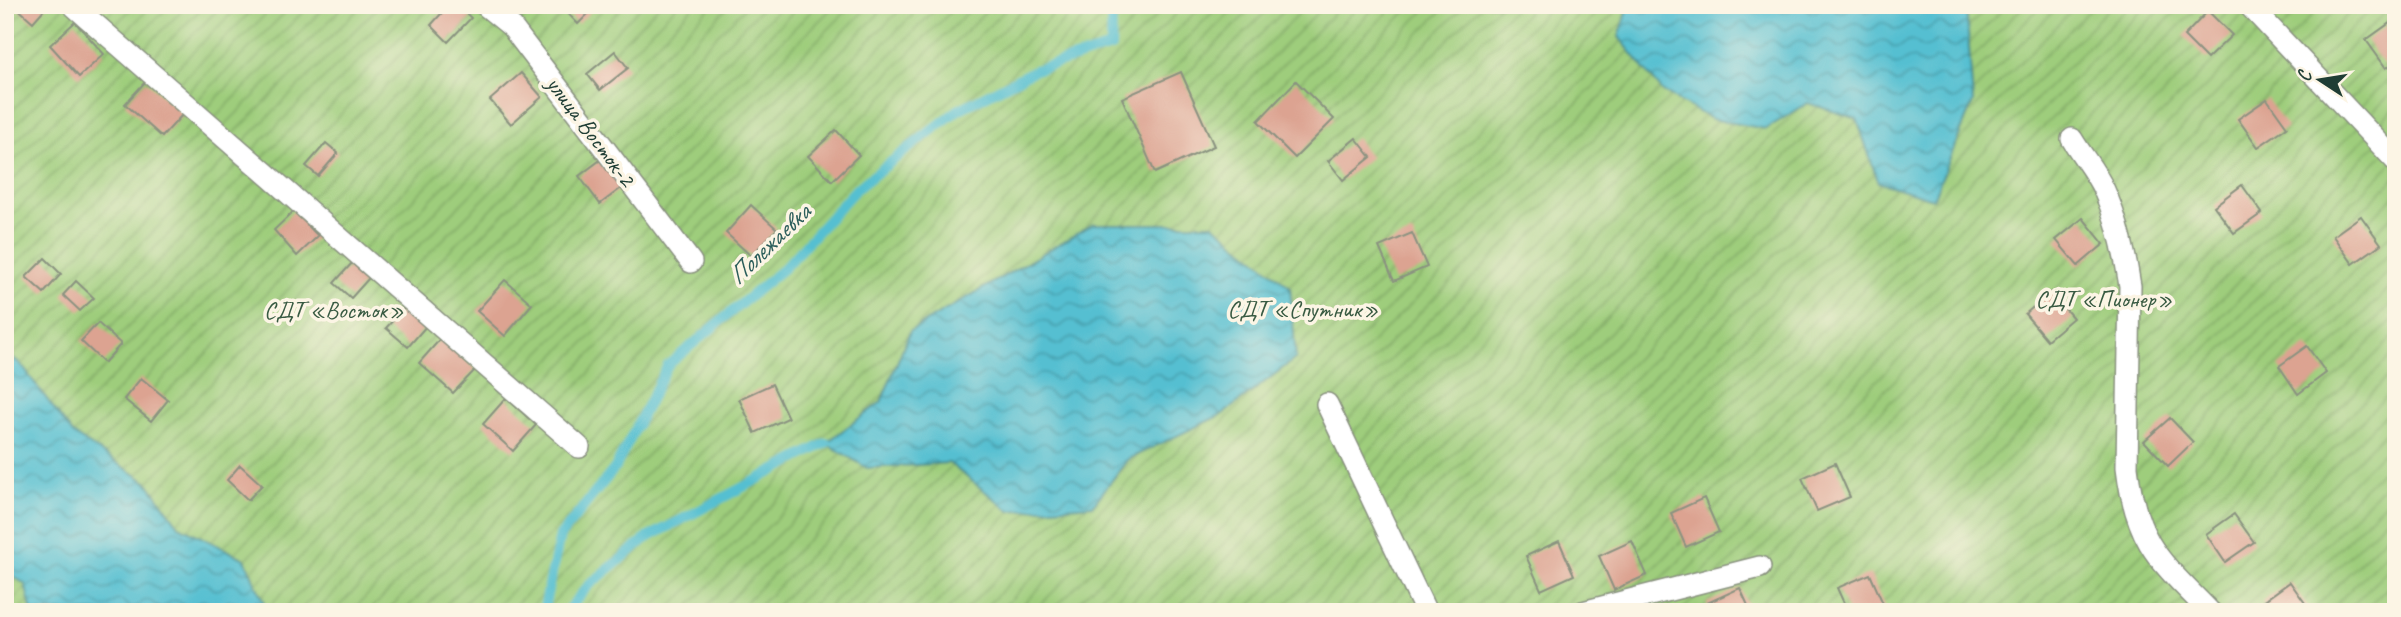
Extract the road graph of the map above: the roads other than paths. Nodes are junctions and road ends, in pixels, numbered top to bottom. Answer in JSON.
{"nodes":[{"id":1,"x":72,"y":5,"type":"edge"},
{"id":2,"x":485,"y":5,"type":"edge"},
{"id":3,"x":2249,"y":5,"type":"edge"},
{"id":4,"x":2072,"y":139,"type":"dead end"},
{"id":5,"x":2396,"y":161,"type":"edge"},
{"id":6,"x":691,"y":262,"type":"dead end"},
{"id":7,"x":1327,"y":404,"type":"dead end"},
{"id":8,"x":579,"y":447,"type":"dead end"},
{"id":9,"x":1760,"y":567,"type":"dead end"},
{"id":10,"x":1426,"y":612,"type":"edge"},
{"id":11,"x":1583,"y":612,"type":"edge"},
{"id":12,"x":2210,"y":612,"type":"edge"}],
"edges":[{"from":1,"to":8,"type":"lane"},
{"from":2,"to":6,"type":"lane","name":"улица Восток-2"},
{"from":3,"to":5,"type":"lane"},
{"from":4,"to":12,"type":"lane"},
{"from":7,"to":10,"type":"lane"},
{"from":9,"to":11,"type":"lane"}]}
